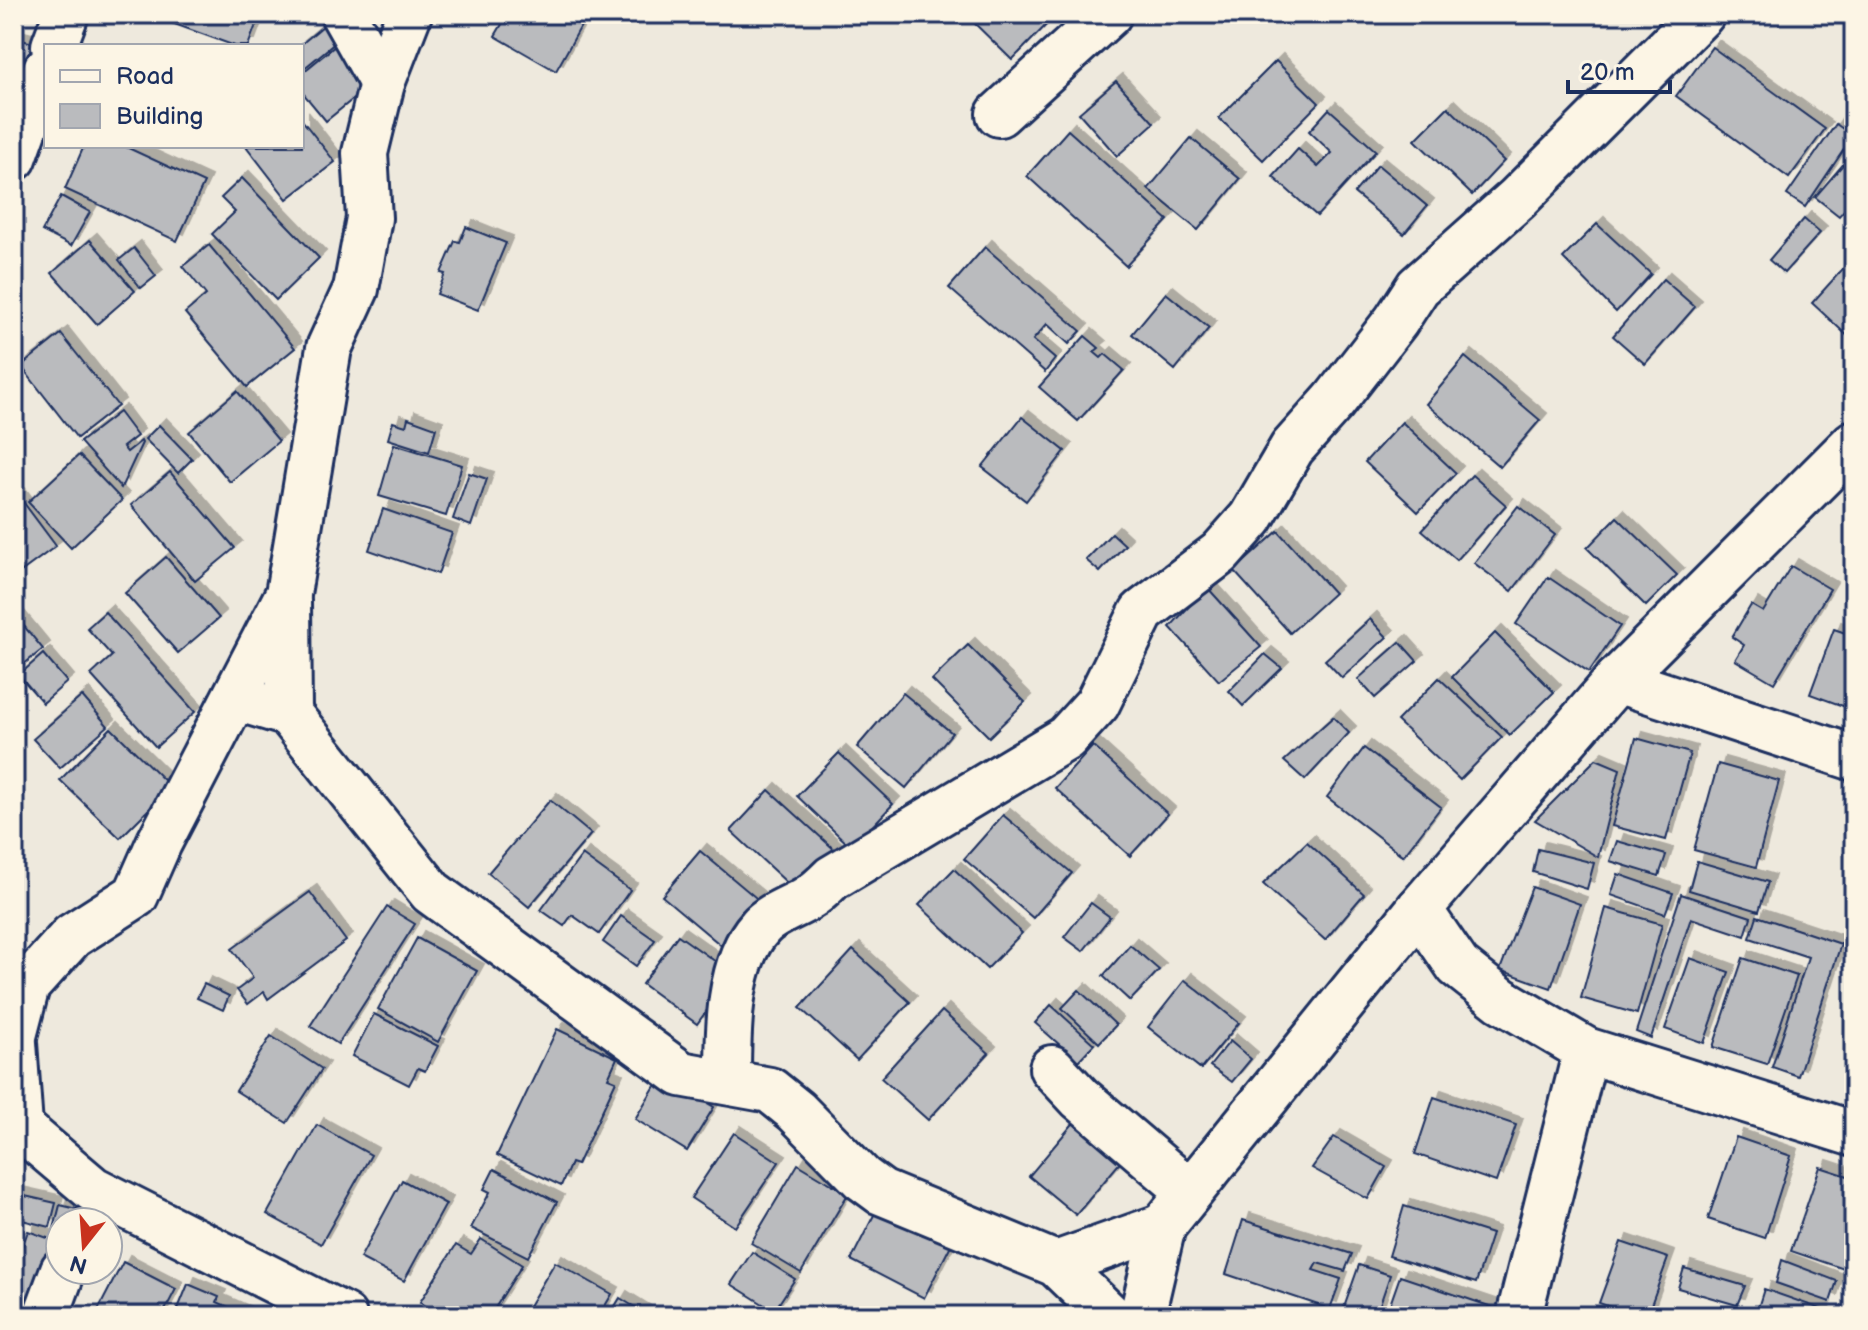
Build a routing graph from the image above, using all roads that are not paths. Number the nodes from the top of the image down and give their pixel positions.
1 (66, 14) edge
2 (343, 14) edge
3 (409, 14) edge
4 (1109, 14) edge
5 (1702, 14) edge
6 (55, 44) edge
7 (44, 75) edge
8 (382, 83) junction
9 (999, 114) dead end
10 (14, 158) edge
11 (1854, 443) edge
12 (288, 594) junction
13 (1617, 680) junction
14 (236, 698) junction
15 (289, 714) junction
16 (1854, 758) edge
17 (1419, 909) junction
18 (14, 1036) edge
19 (14, 1043) edge
20 (1586, 1050) junction
21 (1052, 1068) dead end
22 (728, 1082) junction
23 (17, 1124) edge
24 (1854, 1134) edge
25 (1190, 1192) junction
26 (87, 1206) edge
27 (124, 1222) edge
28 (1163, 1226) junction
29 (1056, 1264) junction
30 (57, 1286) edge
31 (46, 1316) edge
32 (344, 1316) edge
33 (1110, 1316) edge
34 (1142, 1316) edge
35 (1519, 1316) edge

1 - 6 street
2 - 8 street
3 - 8 street
4 - 9 street
5 - 22 street
7 - 10 street
8 - 12 street
11 - 13 street
12 - 14 street
12 - 15 street
13 - 16 street
13 - 17 street
14 - 15 street
14 - 18 street
15 - 22 street
17 - 20 street
17 - 25 street
19 - 23 street
20 - 24 street
20 - 35 street
21 - 25 street
22 - 29 street
23 - 26 street
25 - 28 street
27 - 32 street
28 - 29 street
28 - 34 street
29 - 33 street
30 - 31 street

